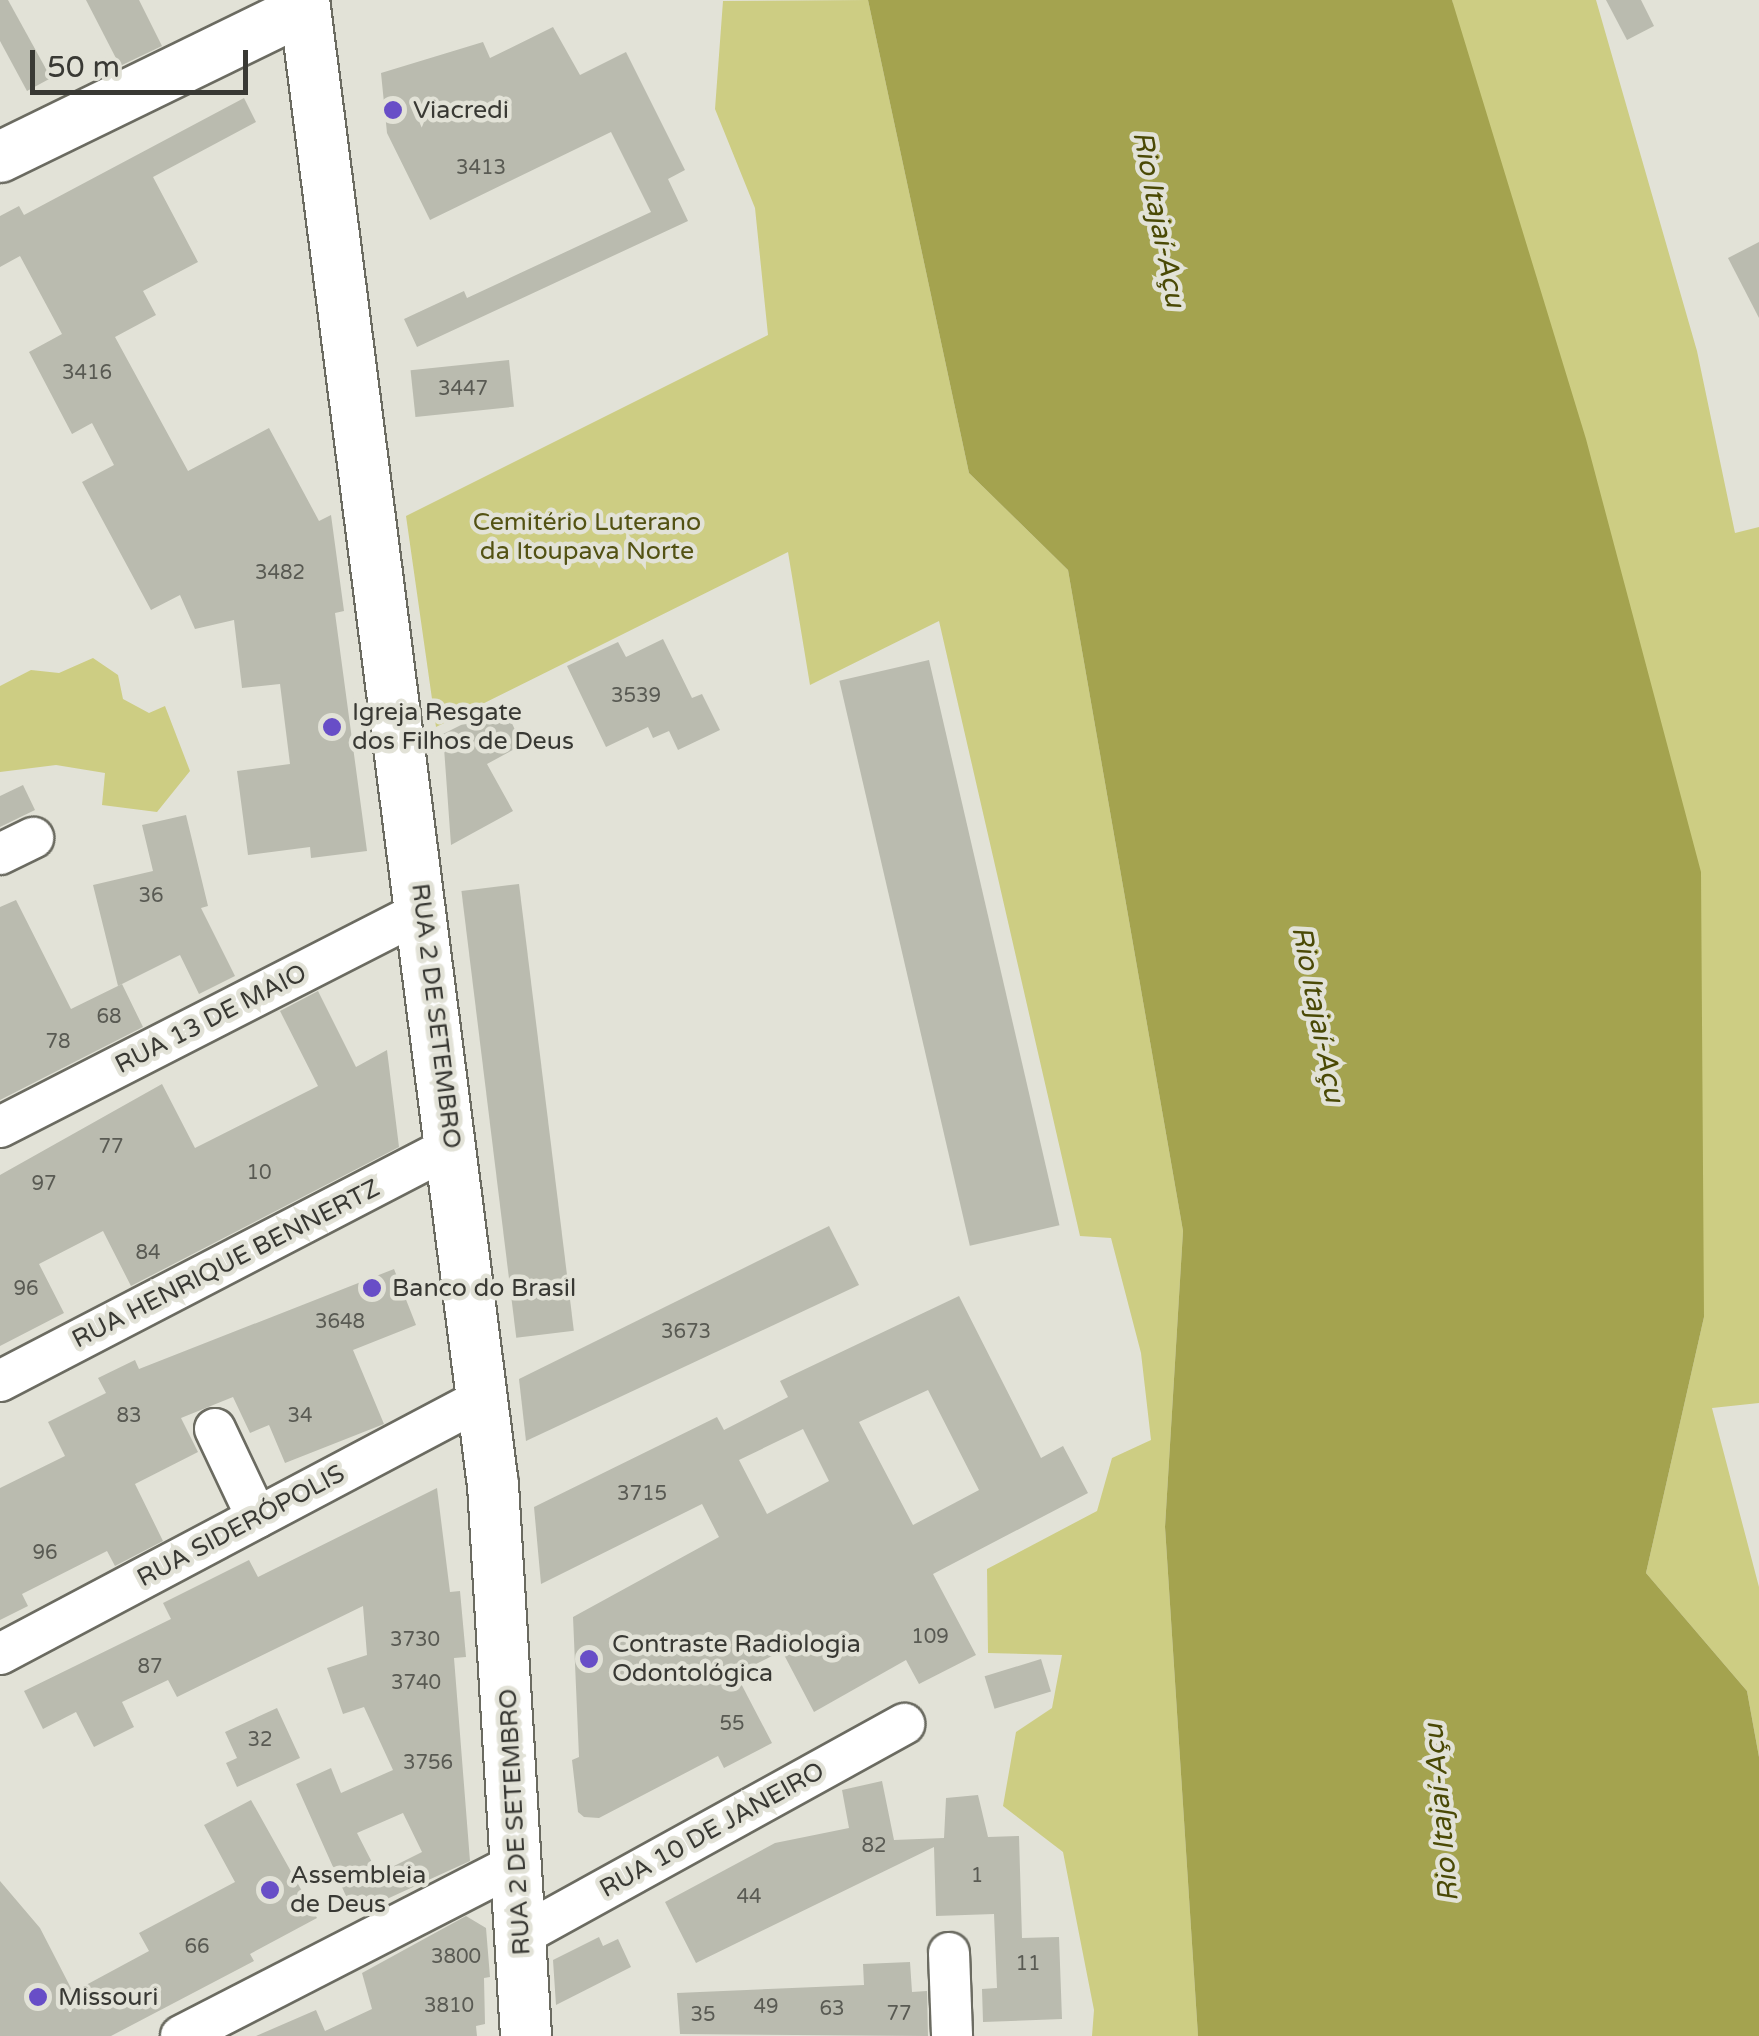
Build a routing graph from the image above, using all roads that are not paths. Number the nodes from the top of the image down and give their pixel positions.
1 (305, 4) edge
2 (0, 157) edge
3 (422, 911) junction
4 (0, 1127) edge
5 (452, 1146) junction
6 (0, 1381) edge
7 (483, 1398) junction
8 (216, 1429) dead end
9 (257, 1518) junction
10 (0, 1654) edge
11 (904, 1724) dead end
12 (518, 1863) junction
13 (520, 1936) junction
14 (949, 1953) dead end
15 (181, 2036) edge
16 (526, 2036) edge
17 (952, 2036) edge

1 - 2 main road
1 - 3 main road, RUA 2 DE SETEMBRO
3 - 4 street, RUA 13 DE MAIO
3 - 5 main road, RUA 2 DE SETEMBRO
5 - 6 street, RUA HENRIQUE BENNERTZ
5 - 7 main road, RUA 2 DE SETEMBRO
7 - 9 street, RUA SIDERÓPOLIS
7 - 12 main road, RUA 2 DE SETEMBRO
8 - 9 street
9 - 10 street, RUA SIDERÓPOLIS
11 - 13 street, RUA 10 DE JANEIRO
12 - 13 main road, RUA 2 DE SETEMBRO
12 - 15 street
13 - 16 main road, RUA 2 DE SETEMBRO
14 - 17 street

